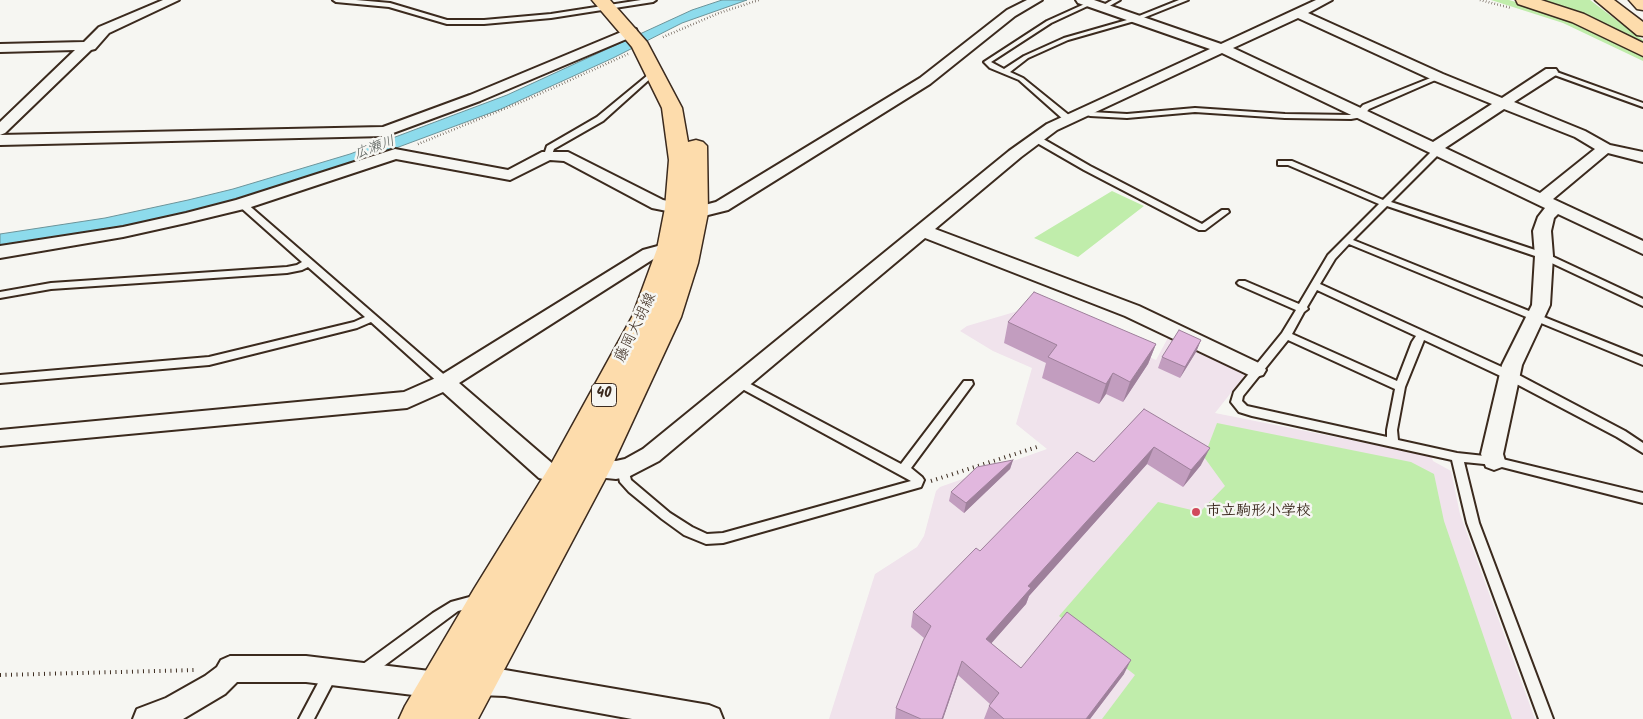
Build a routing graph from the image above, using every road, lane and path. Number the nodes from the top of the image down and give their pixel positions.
1 (173, 0) edge
2 (336, 0) edge
3 (653, 0) edge
4 (759, 0) edge
5 (1036, 0) edge
6 (1117, 0) edge
7 (1185, 0) edge
8 (1326, 0) edge
9 (1524, 0) edge
10 (1603, 0) edge
11 (1622, 0) edge
12 (1637, 0) edge
13 (629, 2) edge
14 (1086, 2) edge
15 (156, 3) edge
16 (603, 4) edge
17 (1643, 5) edge
18 (1104, 8) junction
19 (1298, 13) junction
20 (1643, 17) edge
21 (1136, 19) junction
22 (1643, 31) edge
23 (643, 38) junction
24 (90, 46) junction
25 (0, 48) edge
26 (1221, 48) junction
27 (1643, 50) edge
28 (1005, 72) junction
29 (1551, 72) joint
30 (657, 74) junction
31 (1438, 77) junction
32 (1503, 103) junction
33 (1643, 106) edge
34 (1360, 113) junction
35 (1074, 115) junction
36 (0, 130) edge
37 (1035, 138) junction
38 (0, 140) edge
39 (411, 146) dead end
40 (1434, 148) junction
41 (1605, 148) junction
42 (548, 154) junction
43 (1643, 157) edge
44 (1281, 163) dead end
45 (1386, 202) junction
46 (1549, 202) junction
47 (242, 204) junction
48 (687, 210) junction
49 (1225, 212) dead end
50 (923, 232) junction
51 (1348, 241) junction
52 (1643, 248) edge
53 (669, 249) junction
54 (0, 252) edge
55 (1544, 256) junction
56 (307, 263) junction
57 (1242, 283) dead end
58 (1316, 286) junction
59 (0, 295) edge
60 (1643, 303) edge
61 (1303, 309) junction
62 (1535, 316) junction
63 (372, 318) junction
64 (1286, 335) junction
65 (1422, 335) junction
66 (1643, 361) edge
67 (1256, 370) junction
68 (1511, 376) junction
69 (0, 379) edge
70 (446, 382) junction
71 (739, 382) junction
72 (968, 384) dead end
73 (1400, 387) junction
74 (0, 438) edge
75 (1393, 443) junction
76 (1037, 447) dead end
77 (1643, 450) edge
78 (1457, 457) junction
79 (1494, 461) junction
80 (609, 468) junction
81 (903, 470) junction
82 (561, 475) junction
83 (918, 480) junction
84 (1643, 498) edge
85 (486, 600) junction
86 (230, 669) junction
87 (332, 673) junction
88 (0, 675) edge
89 (360, 676) junction
90 (479, 682) junction
91 (438, 685) junction
92 (147, 719) edge
93 (306, 719) edge
94 (418, 719) edge
95 (458, 719) edge
96 (709, 719) edge
97 (1546, 719) edge

1 - 15 street
2 - 16 lane
3 - 13 lane
4 - 23 path
5 - 48 street
6 - 18 lane
7 - 21 lane
8 - 19 street
9 - 27 main road
10 - 22 main road
11 - 20 main road
12 - 17 main road
13 - 16 lane
13 - 23 main road, 藤岡大胡線 / 40
14 - 18 street
14 - 28 lane
15 - 24 street
16 - 23 main road, 藤岡大胡線 / 40
18 - 21 street
19 - 26 street
19 - 31 street
21 - 26 street
21 - 28 lane
23 - 30 main road, 藤岡大胡線 / 40
23 - 38 street
23 - 39 path
23 - 48 main road, 藤岡大胡線 / 40
24 - 25 street
24 - 36 street
26 - 34 street
26 - 35 street
28 - 35 lane
29 - 32 street
29 - 33 lane
30 - 42 lane
30 - 48 main road, 藤岡大胡線 / 40
31 - 32 street
31 - 34 lane
32 - 40 street
32 - 41 street
34 - 35 lane
34 - 40 street
35 - 37 street
37 - 49 lane
37 - 50 street
40 - 45 lane
40 - 46 street
41 - 43 street
41 - 46 street
42 - 47 street
42 - 48 street
44 - 45 lane
45 - 51 lane
45 - 55 lane
46 - 52 street
46 - 55 street
47 - 54 street
47 - 56 lane
48 - 53 main road, 藤岡大胡線 / 40
48 - 80 main road, 藤岡大胡線 / 40
50 - 67 street
50 - 71 street
51 - 58 lane
51 - 62 lane
53 - 70 street
53 - 82 main road, 藤岡大胡線 / 40
55 - 60 lane
55 - 62 street
56 - 59 lane
56 - 63 lane
57 - 61 lane
58 - 61 lane
58 - 65 lane
61 - 64 lane
62 - 66 lane
62 - 68 street
63 - 69 lane
63 - 70 lane
64 - 67 lane
64 - 73 lane
65 - 68 lane
65 - 73 lane
67 - 75 lane
68 - 77 lane
68 - 79 street
70 - 74 street
70 - 82 street
71 - 80 street
71 - 81 lane
72 - 81 lane
73 - 75 lane
75 - 78 lane
76 - 83 path
78 - 79 lane
78 - 97 lane
79 - 84 lane
80 - 82 street
80 - 83 lane
80 - 90 main road, 藤岡大胡線 / 40
81 - 83 lane
82 - 85 main road, 藤岡大胡線 / 40
85 - 89 lane
85 - 91 main road, 藤岡大胡線 / 40
86 - 87 street
86 - 88 path
86 - 92 street
87 - 89 street
87 - 93 lane
89 - 91 street
90 - 91 street
90 - 95 main road, 藤岡大胡線 / 40
90 - 96 street
91 - 94 main road, 藤岡大胡線 / 40

